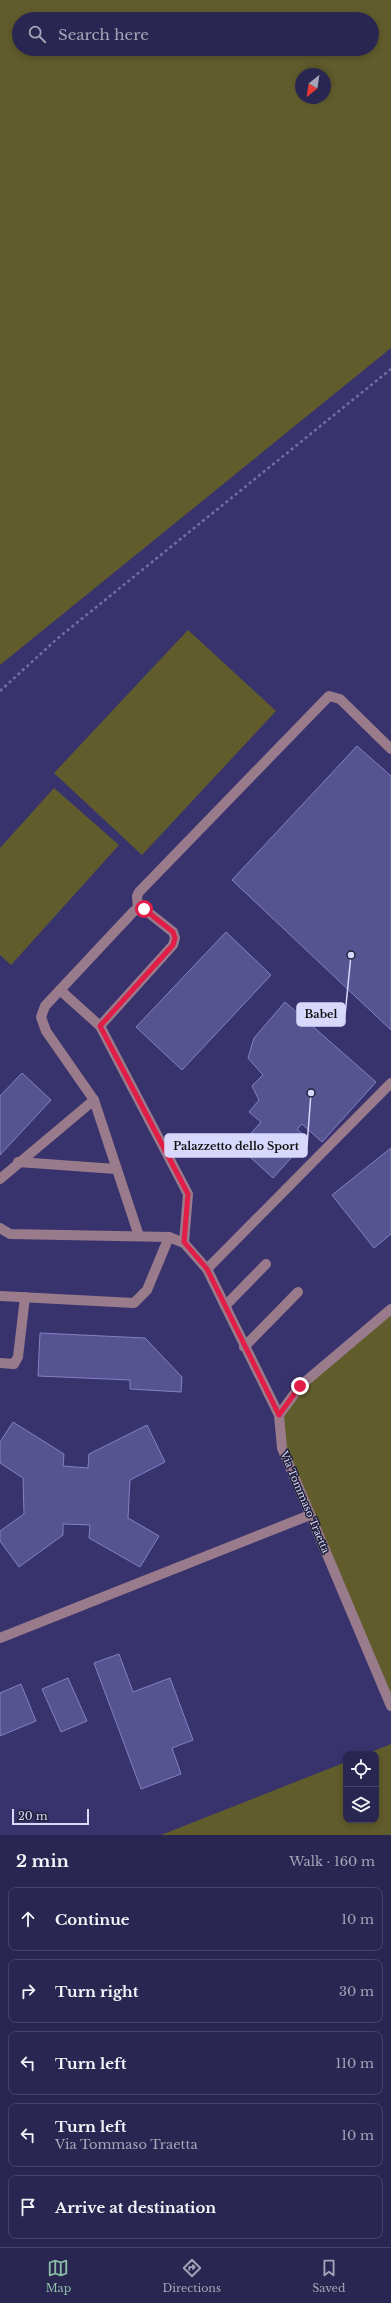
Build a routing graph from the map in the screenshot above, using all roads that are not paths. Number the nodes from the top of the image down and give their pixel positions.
1 (391, 749) edge
2 (138, 908) junction
3 (60, 990) junction
4 (100, 1026) junction
5 (391, 1083) edge
6 (94, 1100) junction
7 (18, 1162) junction
8 (116, 1169) junction
9 (0, 1179) edge
10 (0, 1228) edge
11 (139, 1236) junction
12 (169, 1237) junction
13 (184, 1242) junction
14 (266, 1264) dead end
15 (207, 1269) junction
16 (298, 1292) dead end
17 (0, 1296) edge
18 (25, 1297) junction
19 (225, 1306) junction
20 (391, 1309) edge
21 (244, 1346) junction
22 (0, 1363) edge
23 (279, 1415) junction
24 (310, 1515) junction
25 (0, 1638) edge
26 (391, 1706) edge

1 - 2 street
2 - 3 street
2 - 4 street
3 - 4 street
3 - 6 street
4 - 13 street
5 - 15 street
6 - 7 street
6 - 8 street
7 - 8 street
7 - 9 street
8 - 11 street
10 - 11 street
11 - 12 street
12 - 13 street
12 - 18 street
13 - 15 street
14 - 19 street
15 - 19 street
16 - 21 street
17 - 18 street
18 - 22 street
19 - 21 street
20 - 23 street
21 - 23 street
23 - 24 street, Via Tommaso Traetta
24 - 25 street
24 - 26 street, Via Tommaso Traetta

